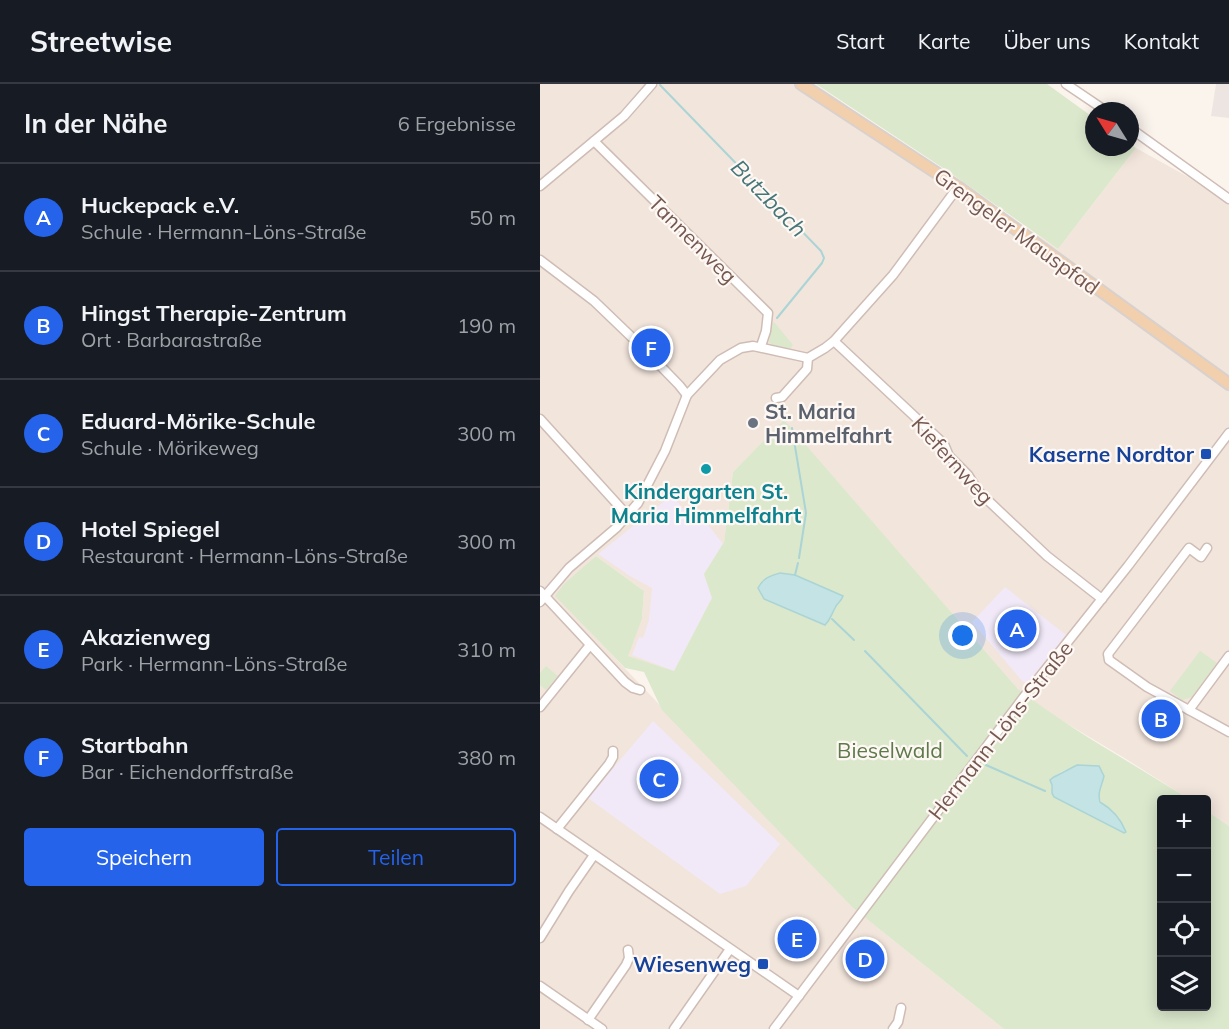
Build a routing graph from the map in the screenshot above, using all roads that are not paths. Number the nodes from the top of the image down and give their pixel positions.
1 (652, 84) edge
2 (801, 84) edge
3 (1066, 84) edge
4 (1093, 102) edge
5 (1139, 134) edge
6 (594, 141) junction
7 (540, 186) edge
8 (958, 187) junction
9 (1229, 199) edge
10 (540, 260) edge
11 (834, 341) junction
12 (761, 346) junction
13 (808, 358) junction
14 (1229, 384) edge
15 (687, 395) junction
16 (779, 397) dead end
17 (540, 419) edge
18 (1229, 433) edge
19 (628, 516) junction
20 (1207, 548) dead end
21 (541, 596) edge
22 (1102, 599) junction
23 (590, 645) junction
24 (1229, 656) edge
25 (640, 690) dead end
26 (541, 703) edge
27 (1189, 710) junction
28 (1229, 732) edge
29 (613, 751) dead end
30 (540, 817) edge
31 (557, 828) junction
32 (594, 855) junction
33 (540, 938) edge
34 (729, 949) junction
35 (628, 950) dead end
36 (540, 986) edge
37 (798, 996) junction
38 (901, 1008) dead end
39 (588, 1020) junction
40 (602, 1029) edge
41 (674, 1029) edge
42 (774, 1029) edge
43 (893, 1029) edge

1 - 6 street
2 - 8 main road, Grengeler Mauspfad
3 - 4 street
5 - 9 street
6 - 7 street
6 - 12 street, Tannenweg
8 - 11 street
8 - 14 main road, Grengeler Mauspfad
10 - 15 street
11 - 13 street
11 - 22 street, Kiefernweg
12 - 13 street
12 - 15 street
13 - 16 street
15 - 19 street
17 - 19 street
18 - 22 street, Hermann-Löns-Straße
19 - 21 street
20 - 27 street
21 - 23 street
22 - 37 street, Hermann-Löns-Straße
23 - 25 street
23 - 26 street
24 - 27 street
27 - 28 street
29 - 31 street
30 - 31 street
31 - 32 street
32 - 33 street
32 - 34 street
34 - 37 street
34 - 41 street
35 - 39 street
36 - 39 street
37 - 42 street, Hermann-Löns-Straße
38 - 43 street
39 - 40 street

